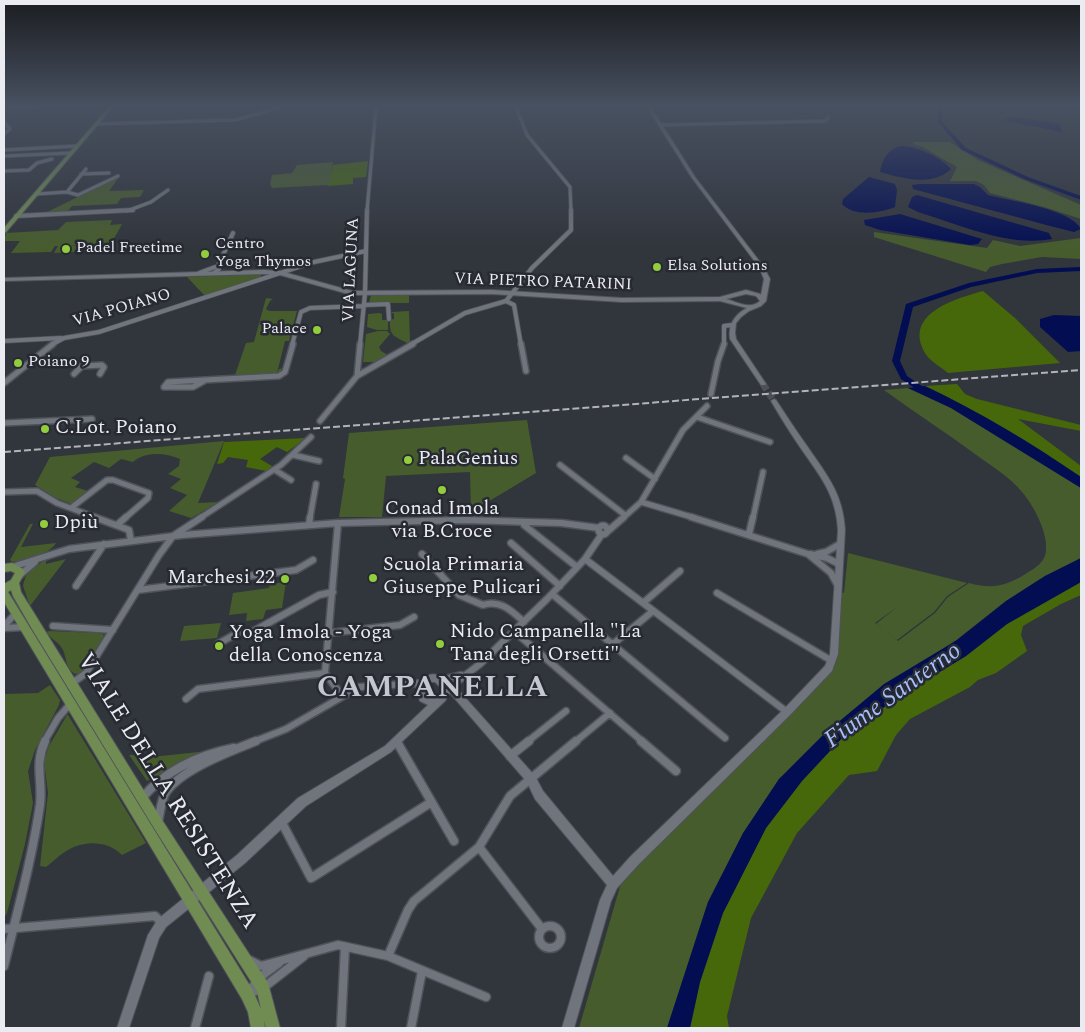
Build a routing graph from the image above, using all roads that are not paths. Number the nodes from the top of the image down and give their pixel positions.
1 (23, 155) edge
2 (69, 155) edge
3 (372, 155) edge
4 (543, 155) edge
5 (679, 155) edge
6 (4, 156) edge
7 (52, 159) dead end
8 (86, 169) dead end
9 (4, 171) edge
10 (109, 173) dead end
11 (81, 174) junction
12 (118, 176) dead end
13 (168, 190) dead end
14 (67, 192) junction
15 (36, 194) junction
16 (16, 216) junction
17 (4, 231) edge
18 (233, 233) dead end
19 (366, 251) junction
20 (217, 268) junction
21 (264, 272) junction
22 (280, 273) junction
23 (4, 280) edge
24 (259, 280) junction
25 (765, 288) junction
26 (746, 292) junction
27 (511, 293) junction
28 (365, 294) junction
29 (737, 294) junction
30 (720, 299) junction
31 (763, 300) junction
32 (506, 301) junction
33 (737, 303) junction
34 (364, 306) junction
35 (754, 307) junction
36 (742, 312) junction
37 (389, 319) dead end
38 (732, 324) junction
39 (63, 338) junction
40 (4, 341) edge
41 (526, 372) dead end
42 (74, 374) dead end
43 (100, 374) dead end
44 (357, 376) junction
45 (197, 382) junction
46 (4, 383) edge
47 (762, 384) tunnel mouth
48 (711, 394) dead end
49 (774, 402) tunnel mouth
50 (707, 406) dead end
51 (697, 417) junction
52 (92, 419) dead end
53 (320, 421) dead end
54 (4, 423) edge
55 (311, 437) dead end
56 (770, 442) dead end
57 (293, 455) junction
58 (626, 458) dead end
59 (319, 461) dead end
60 (560, 465) dead end
61 (275, 470) junction
62 (763, 472) dead end
63 (656, 478) junction
64 (291, 480) dead end
65 (316, 484) dead end
66 (4, 492) edge
67 (641, 502) junction
68 (71, 508) junction
69 (625, 515) junction
70 (338, 523) junction
71 (117, 525) junction
72 (309, 525) junction
73 (524, 525) dead end
74 (603, 530) junction
75 (749, 534) junction
76 (173, 536) junction
77 (131, 541) junction
78 (511, 543) dead end
79 (104, 544) junction
80 (840, 544) junction
81 (422, 554) dead end
82 (811, 554) junction
83 (45, 556) junction
84 (585, 559) junction
85 (313, 560) dead end
86 (818, 561) junction
87 (839, 564) junction
88 (577, 567) junction
89 (8, 568) edge
90 (680, 571) dead end
91 (17, 579) junction
92 (76, 586) dead end
93 (560, 586) junction
94 (838, 586) junction
95 (4, 589) edge
96 (138, 590) junction
97 (333, 592) junction
98 (717, 593) dead end
99 (4, 594) edge
100 (552, 594) junction
101 (643, 603) junction
102 (653, 611) junction
103 (16, 613) junction
104 (414, 616) dead end
105 (524, 622) junction
106 (53, 626) dead end
107 (4, 627) edge
108 (25, 628) junction
109 (114, 630) junction
110 (515, 632) junction
111 (329, 633) junction
112 (218, 644) dead end
113 (613, 644) junction
114 (832, 661) junction
115 (325, 673) junction
116 (468, 673) junction
117 (441, 680) junction
118 (424, 683) junction
119 (71, 684) junction
120 (404, 685) junction
121 (446, 692) junction
122 (342, 696) junction
123 (422, 696) junction
124 (186, 699) dead end
125 (71, 702) junction
126 (566, 712) dead end
127 (787, 712) junction
128 (610, 713) junction
129 (419, 720) junction
130 (725, 738) dead end
131 (397, 742) junction
132 (244, 746) junction
133 (510, 756) junction
134 (676, 771) dead end
135 (531, 779) junction
136 (141, 799) junction
137 (430, 803) junction
138 (281, 821) junction
139 (158, 824) junction
140 (454, 841) dead end
141 (479, 847) junction
142 (614, 884) junction
143 (195, 895) junction
144 (162, 923) junction
145 (14, 928) junction
146 (4, 929) edge
147 (542, 930) dead end
148 (345, 947) junction
149 (241, 954) junction
150 (306, 955) junction
151 (388, 956) junction
152 (283, 960) junction
153 (4, 966) edge
154 (422, 971) junction
155 (209, 976) dead end
156 (260, 984) junction
157 (247, 994) junction
158 (486, 996) dead end
159 (123, 1028) edge
160 (195, 1028) edge
161 (258, 1028) edge
162 (272, 1028) edge
163 (341, 1028) edge
164 (411, 1028) edge
165 (568, 1028) edge

1 - 6 street
2 - 15 main road
3 - 19 street, VIA LAGUNA
4 - 27 street
5 - 25 main road
7 - 9 street
8 - 11 street
10 - 11 street
11 - 14 street
12 - 14 street
13 - 16 street
14 - 15 street
15 - 16 main road
16 - 17 main road
18 - 20 street
19 - 22 street, VIA POIANO
19 - 28 street, VIA LAGUNA
20 - 21 main road, VIA PIETRO PATARINI
20 - 23 main road, VIA PIETRO PATARINI
21 - 22 main road, VIA PIETRO PATARINI
21 - 24 street
22 - 24 street, VIA POIANO
22 - 28 main road, VIA PIETRO PATARINI
24 - 39 street, VIA POIANO
25 - 26 main road, VIA PIETRO PATARINI
25 - 31 main road
26 - 29 main road, VIA PIETRO PATARINI
26 - 31 main road
27 - 28 main road, VIA PIETRO PATARINI
27 - 30 main road, VIA PIETRO PATARINI
27 - 32 street
28 - 34 street, VIA LAGUNA
29 - 30 main road, VIA PIETRO PATARINI
29 - 33 main road
30 - 33 main road, VIA PIETRO PATARINI
31 - 35 main road
32 - 41 street
32 - 44 street
33 - 35 main road, VIA PIETRO PATARINI
33 - 36 main road
34 - 37 street
34 - 44 street, VIA LAGUNA
34 - 45 street
35 - 36 main road
36 - 38 main road
38 - 47 main road
38 - 48 street
39 - 40 street
39 - 46 street, VIA POIANO
42 - 43 street
44 - 53 street
45 - 45 street
49 - 80 main road
50 - 51 street
51 - 56 street
51 - 63 street
52 - 54 street
55 - 57 street
57 - 59 street
57 - 61 street
58 - 63 street
60 - 69 street
61 - 64 street
61 - 76 street
62 - 75 street
63 - 67 street
65 - 72 street
66 - 68 street
67 - 69 street
67 - 75 street
68 - 71 street
68 - 71 street
69 - 74 street
70 - 72 street
70 - 74 street
70 - 97 street
71 - 77 street
72 - 76 street
73 - 88 street
74 - 84 street
75 - 82 street
76 - 77 street
76 - 96 street
77 - 79 street
78 - 93 street
79 - 83 street
79 - 92 street
80 - 82 street
80 - 87 main road
81 - 105 street
82 - 86 street
82 - 87 street
83 - 89 street
83 - 91 street
84 - 88 street
84 - 101 street
85 - 96 street
86 - 87 street
86 - 94 street
87 - 94 main road
88 - 93 street
89 - 91 main road, VIALE DELLA RESISTENZA
90 - 101 street
91 - 95 main road
91 - 119 main road, VIALE DELLA RESISTENZA
93 - 100 street
94 - 114 main road
96 - 109 street
97 - 111 street
97 - 112 street
98 - 114 street
99 - 103 main road, VIALE DELLA RESISTENZA
100 - 105 street
100 - 113 street
101 - 102 street
102 - 113 street
102 - 127 street
103 - 107 street
103 - 108 main road, VIALE DELLA RESISTENZA
104 - 111 street
105 - 110 street
106 - 109 street
107 - 108 street
108 - 125 main road, VIALE DELLA RESISTENZA
109 - 119 street
110 - 116 street
110 - 128 street
111 - 115 street
113 - 130 street
114 - 127 main road
115 - 122 street
115 - 124 street
116 - 117 street
116 - 121 street
117 - 118 main road
117 - 121 main road
118 - 120 street
118 - 123 main road
119 - 136 main road, VIALE DELLA RESISTENZA
120 - 122 street
120 - 123 street
121 - 123 main road
121 - 129 main road
121 - 133 main road
122 - 132 street
123 - 129 main road
125 - 136 main road, VIALE DELLA RESISTENZA
125 - 145 street
126 - 133 street
127 - 142 main road
128 - 134 street
128 - 135 street
129 - 131 main road
131 - 137 street
131 - 138 main road
132 - 136 street
132 - 139 street
133 - 135 main road
135 - 141 street
135 - 142 main road
136 - 139 main road, VIALE DELLA RESISTENZA
136 - 143 main road, VIALE DELLA RESISTENZA
137 - 138 street
137 - 140 street
138 - 143 main road
139 - 143 main road, VIALE DELLA RESISTENZA
141 - 147 street
141 - 151 street
142 - 165 main road
143 - 144 main road
143 - 149 main road, VIALE DELLA RESISTENZA
143 - 157 main road, VIALE DELLA RESISTENZA
144 - 145 street
144 - 159 main road
145 - 146 street
145 - 153 street
148 - 150 street
148 - 151 street
148 - 163 street
149 - 152 street
149 - 156 main road, VIALE DELLA RESISTENZA
150 - 152 street
150 - 156 street
151 - 154 street
152 - 156 street
154 - 158 street
154 - 164 street
155 - 160 street
156 - 157 street
156 - 162 main road, VIALE DELLA RESISTENZA
157 - 161 main road, VIALE DELLA RESISTENZA

